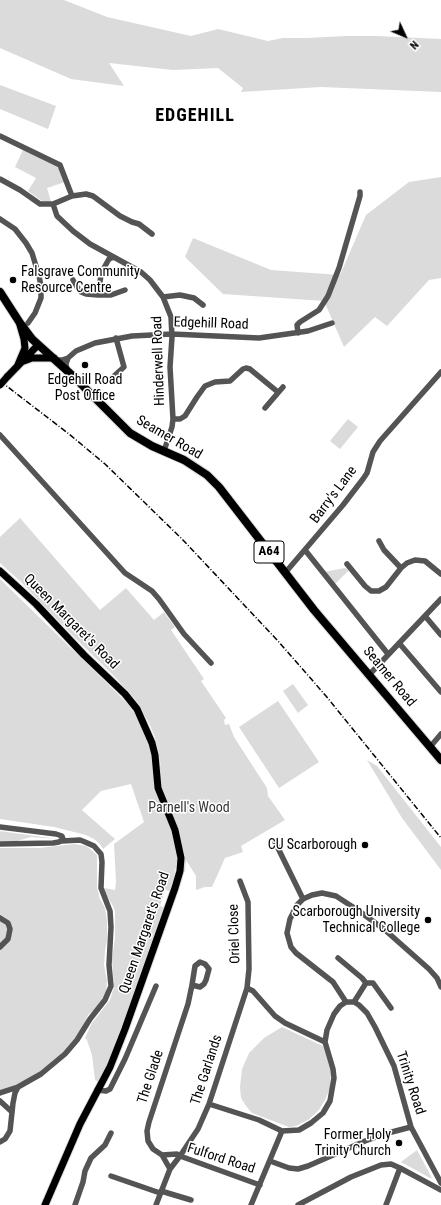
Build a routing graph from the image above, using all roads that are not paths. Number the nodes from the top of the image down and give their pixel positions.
1 (0, 136) edge
2 (0, 179) edge
3 (360, 192) dead end
4 (72, 196) junction
5 (53, 204) junction
6 (0, 220) edge
7 (152, 234) dead end
8 (114, 257) junction
9 (73, 280) dead end
10 (125, 290) dead end
11 (0, 292) edge
12 (98, 295) junction
13 (164, 297) junction
14 (203, 305) dead end
15 (24, 323) junction
16 (332, 323) dead end
17 (298, 333) junction
18 (172, 334) junction
19 (116, 338) junction
20 (38, 345) junction
21 (68, 358) junction
22 (55, 359) junction
23 (20, 364) junction
24 (67, 370) junction
25 (441, 372) edge
26 (114, 376) dead end
27 (0, 385) edge
28 (283, 387) dead end
29 (278, 392) junction
30 (265, 408) dead end
31 (173, 418) junction
32 (0, 435) edge
33 (164, 451) junction
34 (379, 541) dead end
35 (305, 550) junction
36 (347, 564) dead end
37 (401, 568) junction
38 (0, 571) edge
39 (285, 573) junction
40 (441, 574) edge
41 (441, 599) edge
42 (425, 616) junction
43 (441, 635) edge
44 (399, 643) junction
45 (388, 654) junction
46 (211, 663) dead end
47 (369, 675) junction
48 (441, 692) edge
49 (441, 734) edge
50 (430, 747) junction
51 (441, 760) edge
52 (0, 827) edge
53 (62, 841) junction
54 (275, 842) dead end
55 (0, 844) edge
56 (240, 881) dead end
57 (303, 899) junction
58 (0, 918) edge
59 (0, 947) edge
60 (338, 958) dead end
61 (366, 983) junction
62 (192, 985) dead end
63 (156, 986) dead end
64 (441, 987) edge
65 (247, 988) junction
66 (346, 1002) junction
67 (354, 1002) junction
68 (391, 1008) dead end
69 (325, 1042) junction
70 (18, 1088) junction
71 (97, 1090) junction
72 (0, 1093) edge
73 (0, 1101) edge
74 (209, 1104) junction
75 (12, 1112) junction
76 (411, 1127) junction
77 (282, 1131) junction
78 (111, 1132) dead end
79 (0, 1142) edge
80 (162, 1155) junction
81 (180, 1156) junction
82 (270, 1161) junction
83 (400, 1168) junction
84 (170, 1169) junction
85 (111, 1176) dead end
86 (441, 1181) edge
87 (260, 1185) junction
88 (441, 1190) edge
89 (160, 1192) junction
90 (191, 1200) dead end
91 (45, 1205) edge
92 (75, 1205) edge
93 (156, 1205) edge
94 (251, 1205) edge
95 (298, 1205) edge
96 (386, 1205) edge

1 - 4 street
2 - 5 street
3 - 17 street
4 - 5 street
4 - 7 street
5 - 8 street, Hinderwell Road
6 - 15 street
8 - 12 street
8 - 13 street, Hinderwell Road
9 - 12 street
10 - 12 street
11 - 15 highway, Seamer Road / A64
13 - 14 street
13 - 18 street, Hinderwell Road
15 - 20 highway, Seamer Road / A64
15 - 23 main road
16 - 17 street, Edgehill Road
17 - 18 street, Edgehill Road
18 - 19 street, Edgehill Road
18 - 31 street, Hinderwell Road
19 - 21 street, Edgehill Road
19 - 26 street
20 - 22 highway, Seamer Road / A64
20 - 23 main road
21 - 22 street, Edgehill Road
21 - 24 street
22 - 23 main road
22 - 24 highway, Seamer Road / A64
23 - 27 main road, bridge
24 - 33 highway, Seamer Road / A64
25 - 35 street, Barry's Lane
28 - 29 street
29 - 30 street
29 - 31 street
31 - 33 street, Hinderwell Road
32 - 46 street
33 - 39 highway, Seamer Road / A64
34 - 37 street
35 - 39 street, Barry's Lane
35 - 45 street
36 - 37 street
37 - 40 street
38 - 71 main road, Queen Margaret's Road
39 - 47 highway, Seamer Road / A64
41 - 42 street
42 - 43 street
42 - 44 street
44 - 45 street
44 - 48 street
45 - 47 street
47 - 50 highway, Seamer Road / A64
49 - 50 street
50 - 51 highway, Seamer Road / A64
52 - 53 street
53 - 55 street
53 - 70 street
54 - 57 street
56 - 65 street, Oriel Close
57 - 64 street
57 - 66 street
58 - 59 street
60 - 61 street
61 - 67 street
61 - 68 street
62 - 80 street, The Glade
63 - 71 street
65 - 69 street
65 - 74 street, The Garlands
66 - 67 street
66 - 69 street
67 - 76 street, Trinity Road
69 - 77 street
70 - 72 street
70 - 75 street
71 - 91 main road, Queen Margaret's Road
73 - 75 street
74 - 77 street
74 - 81 street, The Garlands
75 - 79 street
76 - 82 street
76 - 86 street, Trinity Road
77 - 82 street
78 - 92 street
80 - 81 street
80 - 84 street, The Glade
81 - 84 street, Fulford Road
81 - 87 street, Fulford Road
82 - 87 street
83 - 88 street
83 - 95 street
83 - 96 street
84 - 89 street, Fulford Road
85 - 89 street
87 - 94 street
89 - 90 street
89 - 93 street, Fulford Road

